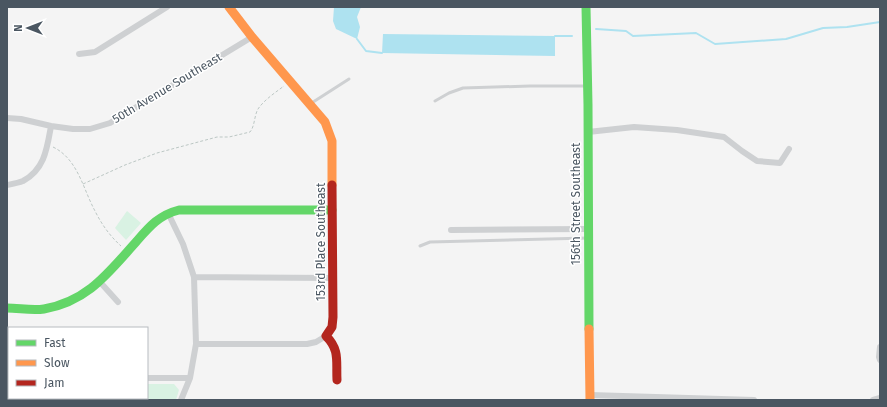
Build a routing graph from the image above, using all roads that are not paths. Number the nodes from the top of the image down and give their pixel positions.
1 (167, 7) edge
2 (229, 7) edge
3 (586, 7) edge
4 (252, 37) junction
5 (79, 54) dead end
6 (349, 79) dead end
7 (588, 86) junction
8 (435, 101) dead end
9 (309, 105) junction
10 (7, 118) edge
11 (51, 126) junction
12 (588, 132) junction
13 (789, 149) dead end
14 (7, 185) edge
15 (332, 210) junction
16 (168, 213) junction
17 (452, 230) dead end
18 (588, 233) junction
19 (420, 246) dead end
20 (194, 277) junction
21 (333, 278) junction
22 (100, 282) junction
23 (118, 302) dead end
24 (7, 308) edge
25 (326, 336) junction
26 (196, 344) junction
27 (880, 347) edge
28 (880, 360) edge
29 (148, 378) edge
30 (190, 378) junction
31 (336, 380) dead end
32 (590, 398) edge
33 (880, 398) edge
34 (181, 400) edge
35 (754, 400) edge
36 (873, 400) edge

1 - 5 street
2 - 4 street, 153rd Place Southeast
3 - 7 street, 156th Street Southeast
4 - 9 street, 153rd Place Southeast
4 - 11 street, 50th Avenue Southeast
6 - 9 lane
7 - 8 lane
7 - 12 street, 156th Street Southeast
9 - 15 street, 153rd Place Southeast
10 - 11 street, 50th Avenue Southeast
11 - 14 street
12 - 13 street
12 - 18 street, 156th Street Southeast
15 - 16 street
15 - 21 street, 153rd Place Southeast
16 - 20 street
16 - 22 street
17 - 18 street
18 - 19 lane
18 - 32 street, 156th Street Southeast
20 - 21 street
20 - 26 street
21 - 25 street, 153rd Place Southeast
22 - 23 street
22 - 24 street
25 - 26 street
25 - 31 street
26 - 30 street
27 - 28 street
29 - 30 street
30 - 34 street
32 - 35 street
33 - 36 street

